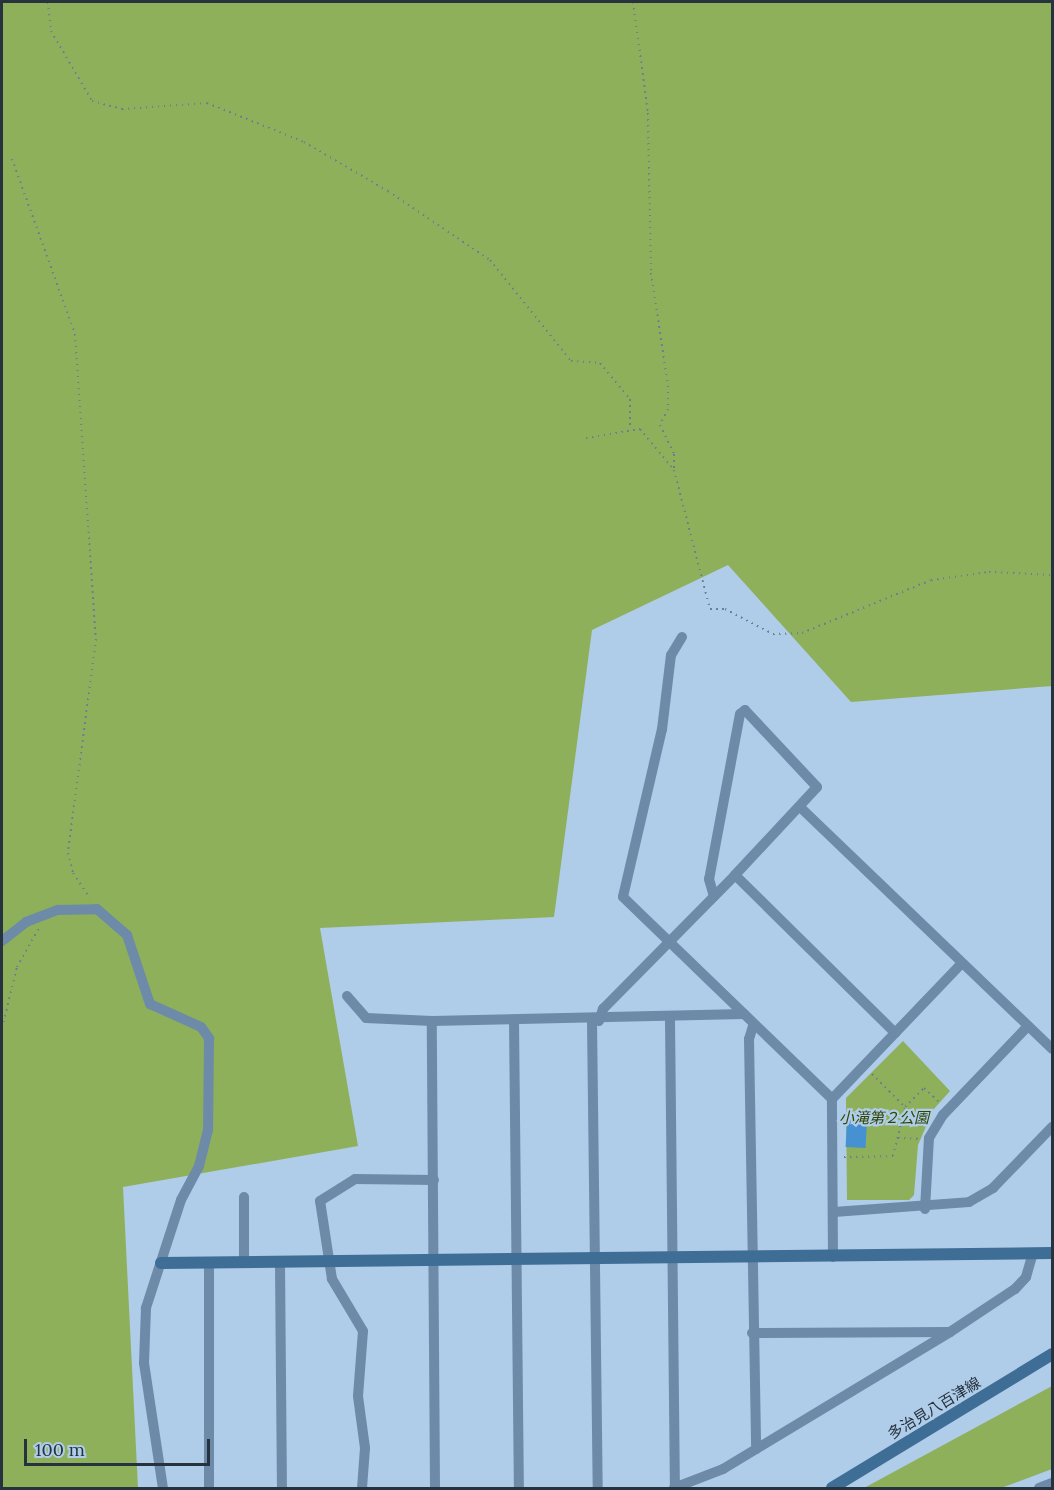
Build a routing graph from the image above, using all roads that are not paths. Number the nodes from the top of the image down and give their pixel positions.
1 (682, 637) dead end
2 (801, 808) junction
3 (735, 875) junction
4 (714, 896) junction
5 (2, 941) edge
6 (670, 941) junction
7 (962, 963) junction
8 (347, 996) dead end
9 (744, 1014) junction
10 (670, 1019) junction
11 (432, 1021) junction
12 (595, 1021) junction
13 (514, 1022) junction
14 (753, 1026) junction
15 (1028, 1026) junction
16 (895, 1033) junction
17 (1053, 1049) edge
18 (832, 1099) junction
19 (1053, 1127) edge
20 (434, 1180) junction
21 (244, 1197) dead end
22 (925, 1209) junction
23 (834, 1212) junction
24 (1053, 1253) edge
25 (1032, 1256) junction
26 (833, 1257) junction
27 (673, 1259) junction
28 (751, 1259) junction
29 (517, 1262) junction
30 (595, 1262) junction
31 (161, 1263) junction
32 (244, 1263) junction
33 (328, 1263) junction
34 (209, 1264) junction
35 (280, 1264) junction
36 (434, 1264) junction
37 (950, 1332) junction
38 (752, 1333) junction
39 (1053, 1354) edge
40 (756, 1449) junction
41 (1053, 1484) edge
42 (163, 1488) edge
43 (209, 1488) edge
44 (282, 1488) edge
45 (362, 1488) edge
46 (435, 1488) edge
47 (519, 1488) edge
48 (598, 1488) edge
49 (674, 1488) edge
50 (832, 1488) edge
51 (1039, 1488) edge

1 - 6 street
2 - 3 street
2 - 4 street
2 - 7 street
3 - 4 street
3 - 16 street
4 - 6 street
5 - 31 street
6 - 9 street
6 - 12 street
7 - 15 street
7 - 16 street
8 - 11 street
9 - 10 street
9 - 14 street
10 - 12 street
10 - 27 street
11 - 13 street
11 - 20 street
12 - 13 street
12 - 30 street
13 - 29 street
14 - 18 street
14 - 28 street
15 - 17 street
15 - 22 street
16 - 18 street
18 - 23 street
19 - 22 street
20 - 33 street
20 - 36 street
21 - 32 street
22 - 23 street
23 - 26 street
24 - 25 street
25 - 26 street
25 - 37 street
26 - 28 street
27 - 28 street
27 - 30 street
27 - 49 street
28 - 38 street
29 - 30 street
29 - 36 street
29 - 47 street
30 - 48 street
31 - 34 street
31 - 42 street
32 - 34 street
32 - 35 street
33 - 35 street
33 - 36 street
33 - 45 street
34 - 43 street
35 - 44 street
36 - 46 street
37 - 38 street
37 - 40 street
38 - 40 street
39 - 50 street, 多治見八百津線
40 - 49 street
41 - 51 street

